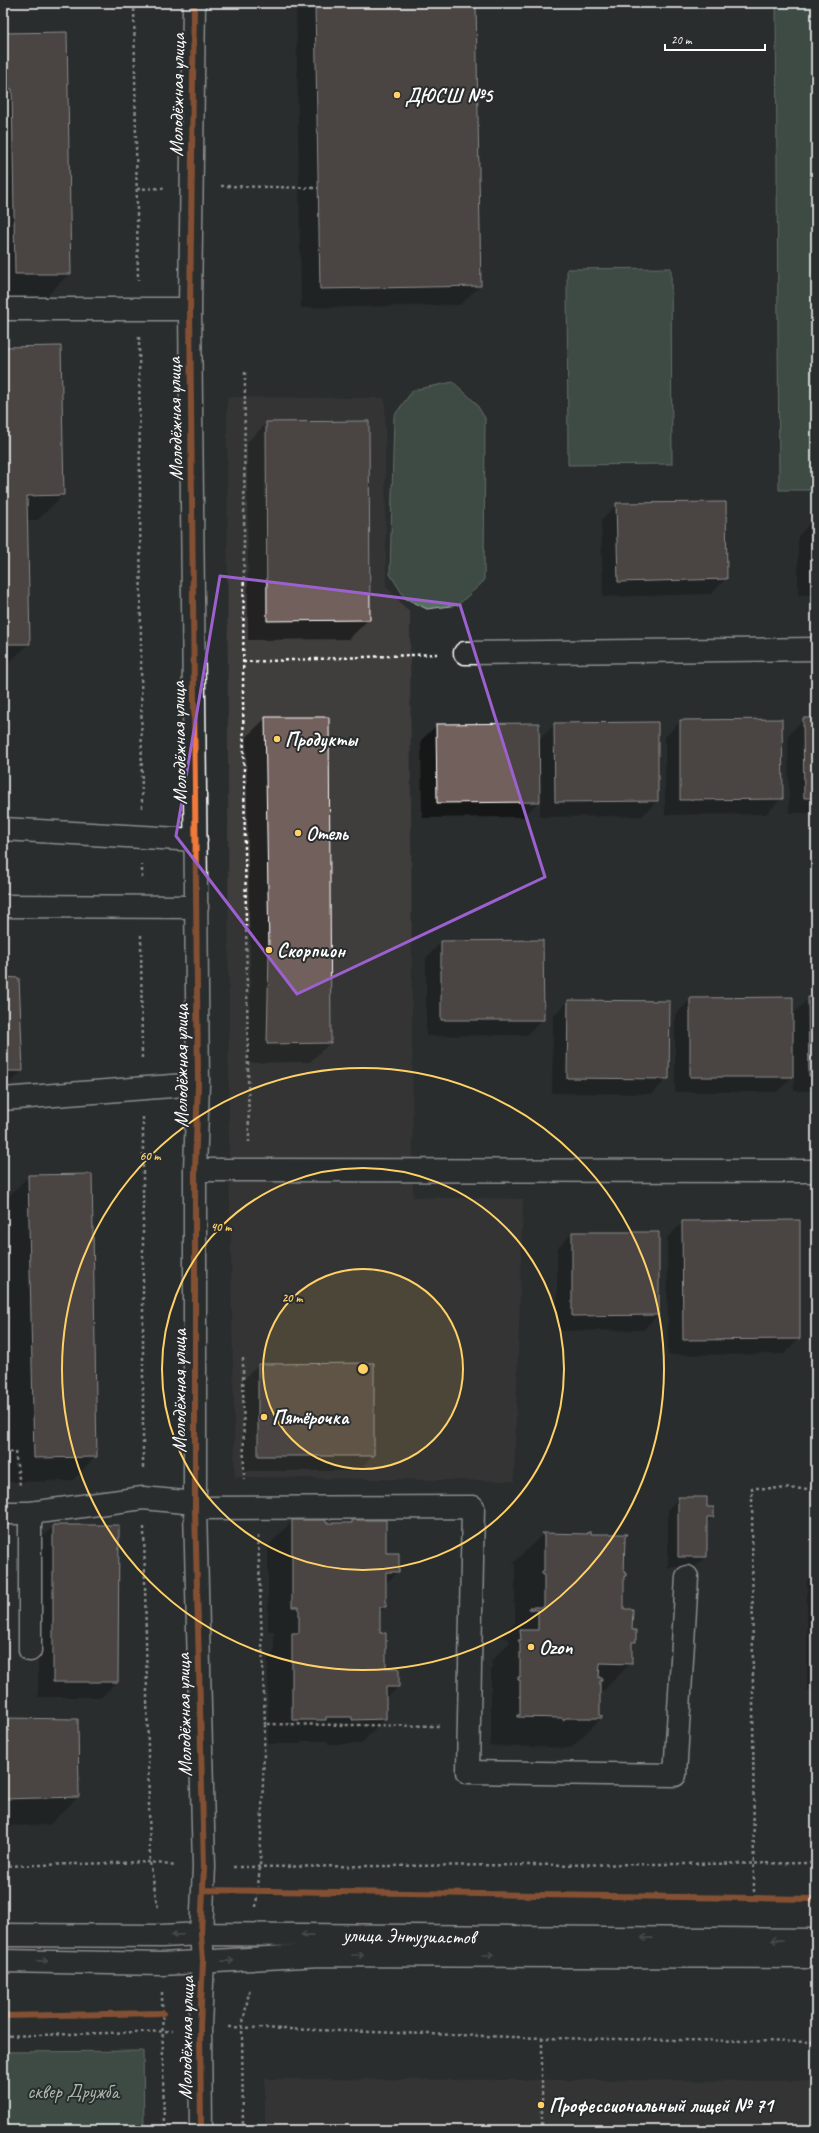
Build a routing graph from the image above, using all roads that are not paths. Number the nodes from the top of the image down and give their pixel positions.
1 (194, 3) edge
2 (3, 309) edge
3 (190, 309) junction
4 (816, 649) edge
5 (465, 653) road end
6 (3, 829) edge
7 (196, 840) junction
8 (3, 906) edge
9 (197, 907) junction
10 (198, 1084) junction
11 (3, 1099) edge
12 (196, 1170) junction
13 (816, 1171) edge
14 (195, 1506) junction
15 (3, 1513) edge
16 (30, 1513) junction
17 (687, 1577) dead end
18 (30, 1650) dead end
19 (201, 1934) junction
20 (3, 1935) edge
21 (816, 1940) edge
22 (816, 1957) edge
23 (3, 1960) edge
24 (203, 1961) junction
25 (201, 2130) edge

1 - 3 street, Молодёжная улица
2 - 3 street
3 - 7 street, Молодёжная улица
4 - 5 street
6 - 7 street
7 - 9 street, Молодёжная улица
8 - 9 street
9 - 10 street, Молодёжная улица
10 - 11 street
10 - 12 street, Молодёжная улица
12 - 13 street
12 - 14 street, Молодёжная улица
14 - 16 street
14 - 17 street
14 - 19 street, Молодёжная улица
15 - 16 street
16 - 18 street
19 -> 20 street, улица Энтузиастов
21 -> 19 street, улица Энтузиастов
19 - 24 street, Молодёжная улица
24 -> 22 street
23 -> 24 street
24 - 25 street, Молодёжная улица

